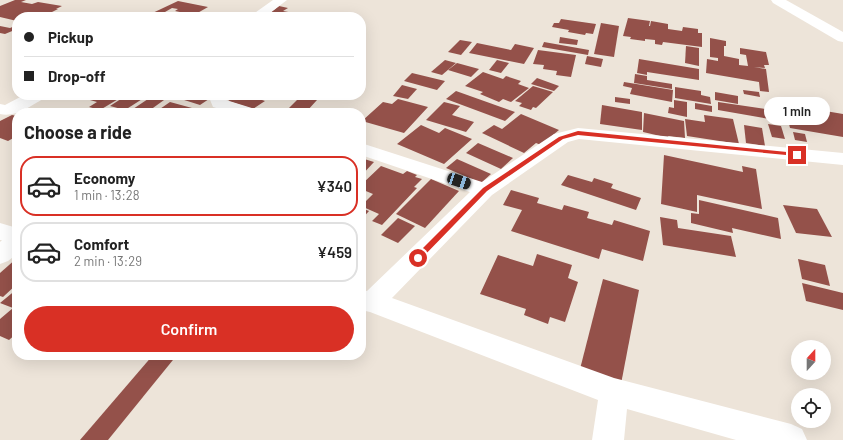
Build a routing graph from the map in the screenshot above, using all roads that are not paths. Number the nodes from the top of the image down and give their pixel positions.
1 (281, 0) edge
2 (777, 0) edge
3 (263, 12) edge
4 (843, 38) edge
5 (28, 100) edge
6 (218, 100) edge
7 (12, 108) edge
8 (13, 108) edge
9 (234, 108) edge
10 (0, 109) edge
11 (366, 151) edge
12 (843, 159) edge
13 (485, 190) junction
14 (0, 232) edge
15 (12, 236) edge
16 (12, 245) edge
17 (0, 255) edge
18 (366, 301) edge
19 (614, 392) junction
20 (608, 440) edge
21 (791, 440) edge

1 - 3 street
2 - 4 street
5 - 8 street
6 - 9 street
7 - 10 street
11 - 13 street
12 - 13 street
13 - 18 street
14 - 15 street
16 - 17 street
18 - 19 street
19 - 20 street
19 - 21 street

